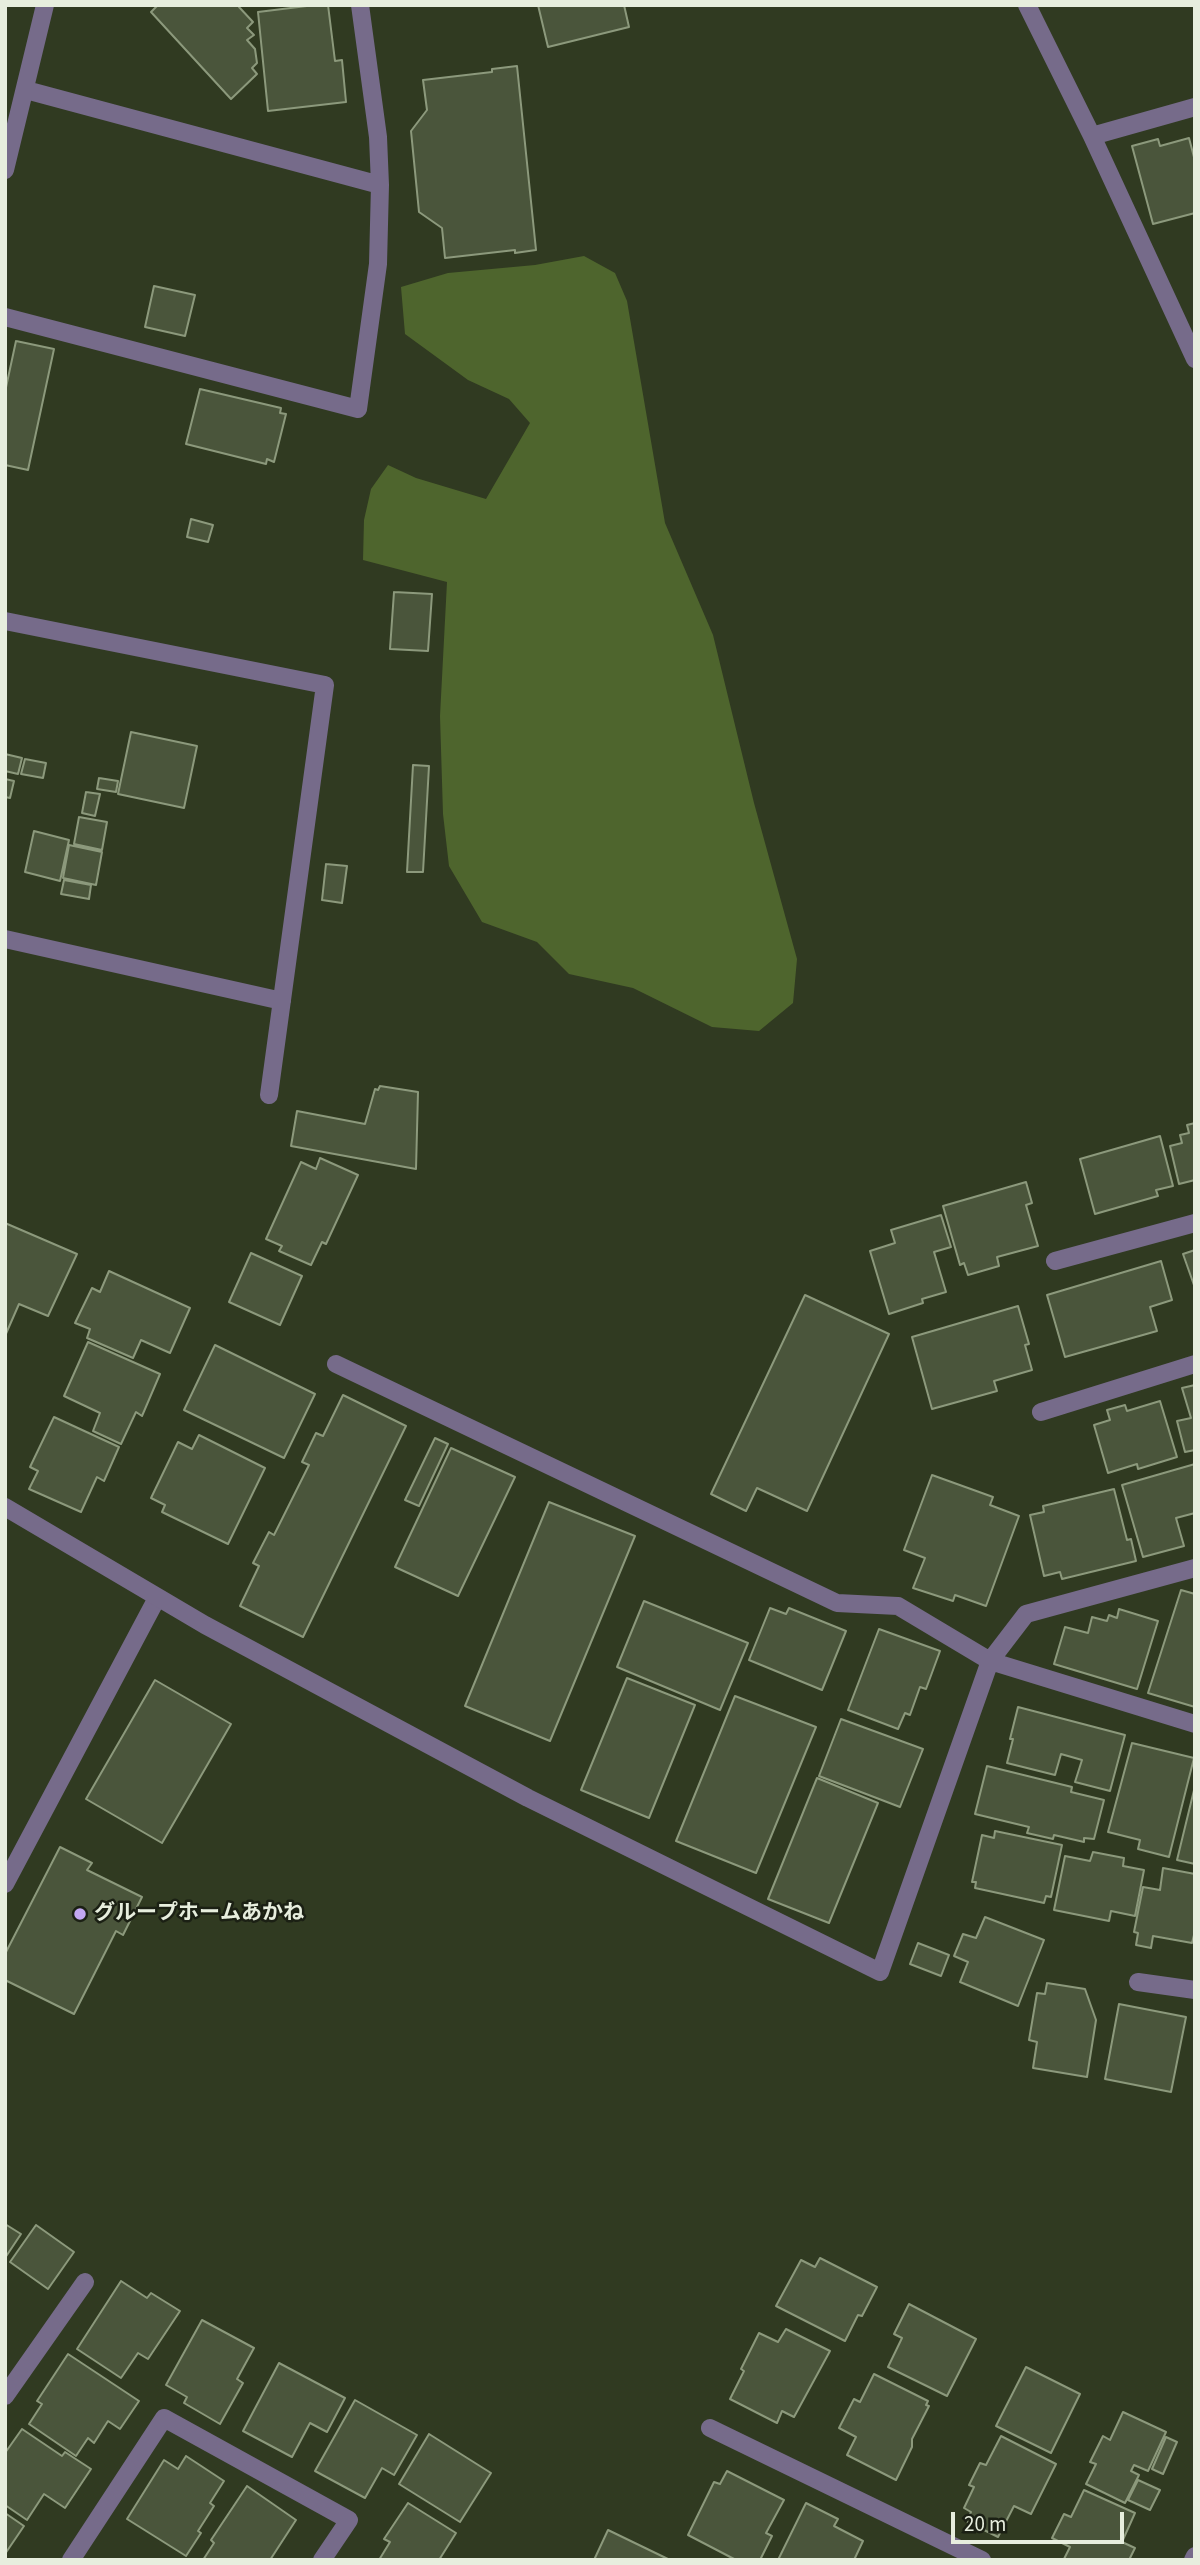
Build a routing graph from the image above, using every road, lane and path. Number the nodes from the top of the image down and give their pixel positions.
1 (45, 5) edge
2 (360, 5) edge
3 (1027, 5) edge
4 (26, 90) junction
5 (1195, 107) edge
6 (1092, 136) junction
7 (5, 170) edge
8 (380, 185) junction
9 (5, 317) edge
10 (1195, 359) edge
11 (5, 621) edge
12 (5, 939) edge
13 (282, 1001) junction
14 (269, 1095) dead end
15 (1195, 1223) edge
16 (1055, 1261) dead end
17 (336, 1364) dead end
18 (1195, 1364) edge
19 (1041, 1412) dead end
20 (5, 1507) edge
21 (1195, 1568) edge
22 (158, 1598) junction
23 (990, 1661) junction
24 (1195, 1724) edge
25 (5, 1884) edge
26 (1138, 1982) dead end
27 (1195, 1990) edge
28 (85, 2282) dead end
29 (5, 2396) edge
30 (710, 2428) dead end
31 (71, 2560) edge
32 (322, 2560) edge
33 (982, 2560) edge

1 - 4 street
2 - 8 street
3 - 6 street
4 - 7 street
4 - 8 street
5 - 6 street
6 - 10 street
8 - 9 street
11 - 13 street
12 - 13 street
13 - 14 street
15 - 16 street
17 - 23 street
18 - 19 street
20 - 22 street
21 - 23 street
22 - 23 street
22 - 25 street
23 - 24 street
26 - 27 street
28 - 29 street
30 - 33 street
31 - 32 street

